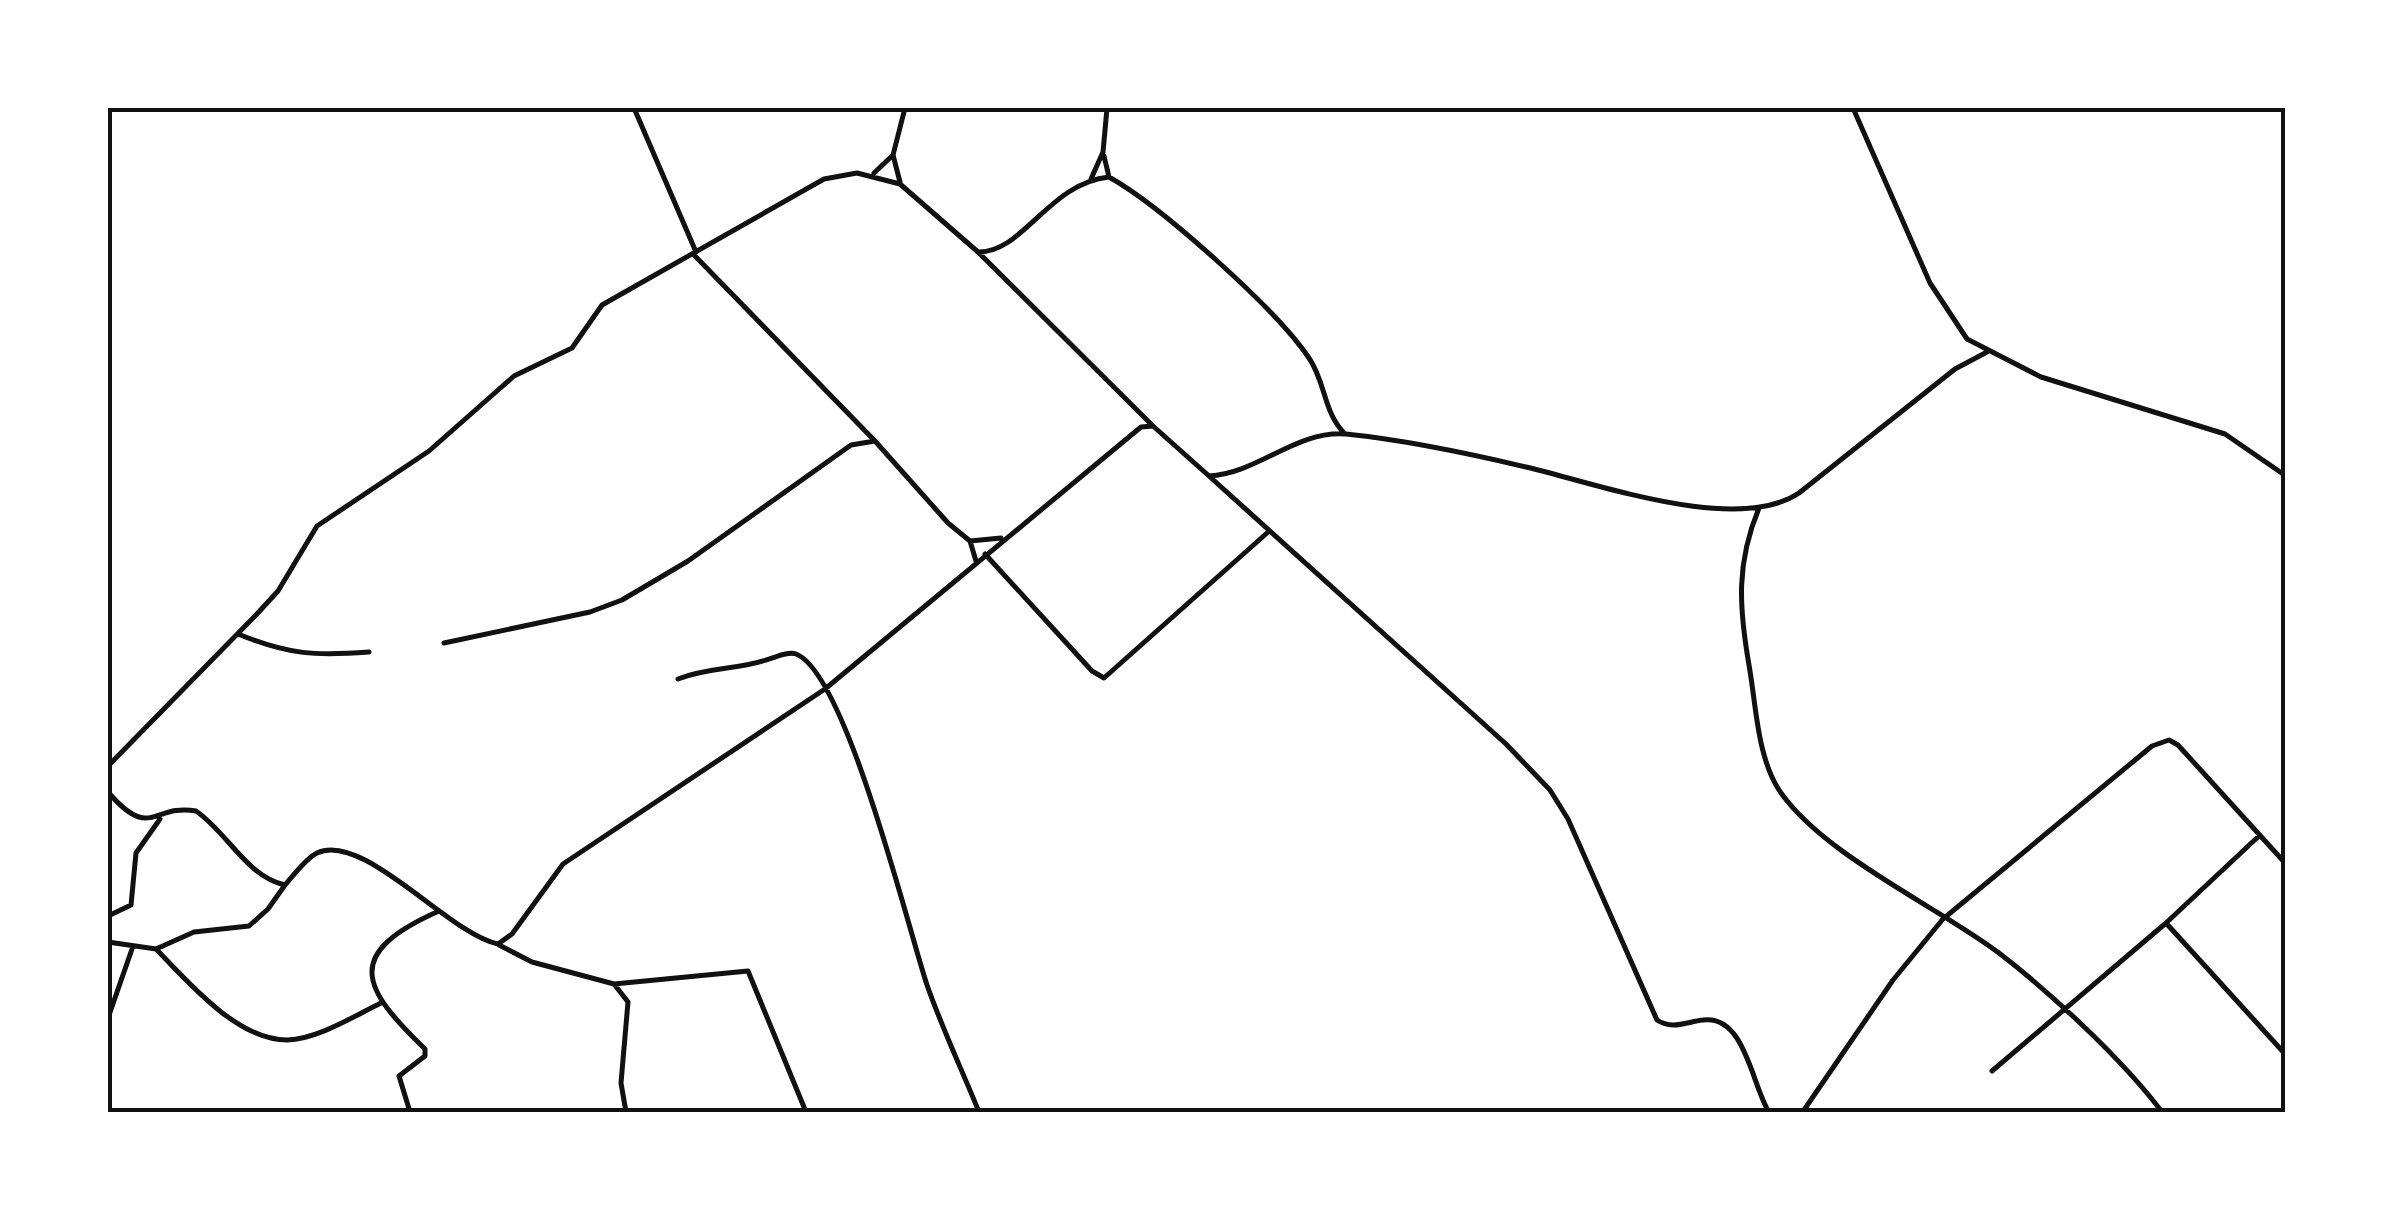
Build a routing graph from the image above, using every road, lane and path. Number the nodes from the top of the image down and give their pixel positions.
1 (634, 108) edge
2 (905, 108) edge
3 (1108, 108) edge
4 (1853, 108) edge
5 (1103, 152) junction
6 (894, 154) junction
7 (871, 174) junction
8 (1109, 177) junction
9 (1091, 179) junction
10 (900, 184) junction
11 (978, 252) junction
12 (695, 254) junction
13 (1987, 352) junction
14 (859, 424) junction
15 (1154, 426) junction
16 (1345, 434) junction
17 (875, 441) junction
18 (858, 443) junction
19 (1208, 476) junction
20 (2286, 476) edge
21 (1758, 508) junction
22 (1267, 533) junction
23 (1004, 537) junction
24 (970, 541) junction
25 (985, 554) junction
26 (976, 562) junction
27 (238, 634) junction
28 (444, 644) dead end
29 (370, 652) dead end
30 (678, 678) dead end
31 (825, 690) junction
32 (108, 766) edge
33 (108, 792) edge
34 (162, 817) junction
35 (2260, 836) junction
36 (2286, 864) edge
37 (285, 886) junction
38 (439, 911) junction
39 (108, 916) edge
40 (1943, 919) junction
41 (2166, 924) junction
42 (108, 942) edge
43 (498, 944) junction
44 (132, 949) junction
45 (156, 949) junction
46 (614, 984) junction
47 (381, 1003) junction
48 (2064, 1012) junction
49 (108, 1018) edge
50 (2286, 1055) edge
51 (1992, 1072) dead end
52 (1800, 1111) edge
53 (410, 1112) edge
54 (626, 1112) edge
55 (806, 1112) edge
56 (979, 1112) edge
57 (1770, 1112) edge
58 (1816, 1112) edge
59 (2162, 1112) edge

1 - 12 street
2 - 6 street
3 - 5 street
4 - 13 street
5 - 8 street
5 - 9 street
6 - 7 street
6 - 10 street
7 - 10 street
7 - 12 street
8 - 9 street
8 - 16 street
9 - 11 street
10 - 11 street
11 - 15 street
12 - 14 street
12 - 27 street
13 - 20 street
13 - 21 street
14 - 17 street
14 - 18 street
15 - 19 street
15 - 23 street
16 - 19 street
16 - 21 street
17 - 18 street
17 - 24 street
18 - 28 street
19 - 22 street
21 - 40 street
22 - 25 street
22 - 57 street
23 - 24 street
23 - 25 street
24 - 26 street
25 - 26 street
26 - 31 street
27 - 29 street
27 - 32 street
30 - 31 street
31 - 43 street
31 - 56 street
33 - 34 street
34 - 37 street
34 - 39 street
35 - 36 street
35 - 40 street
35 - 41 street
37 - 38 street
37 - 45 street
38 - 43 street
38 - 47 street
40 - 48 street
40 - 52 street
41 - 48 street
41 - 50 street
42 - 44 street
43 - 46 street
44 - 45 street
44 - 49 street
45 - 47 street
46 - 54 street
46 - 55 street
47 - 53 street
48 - 51 street
48 - 59 street
52 - 58 street

